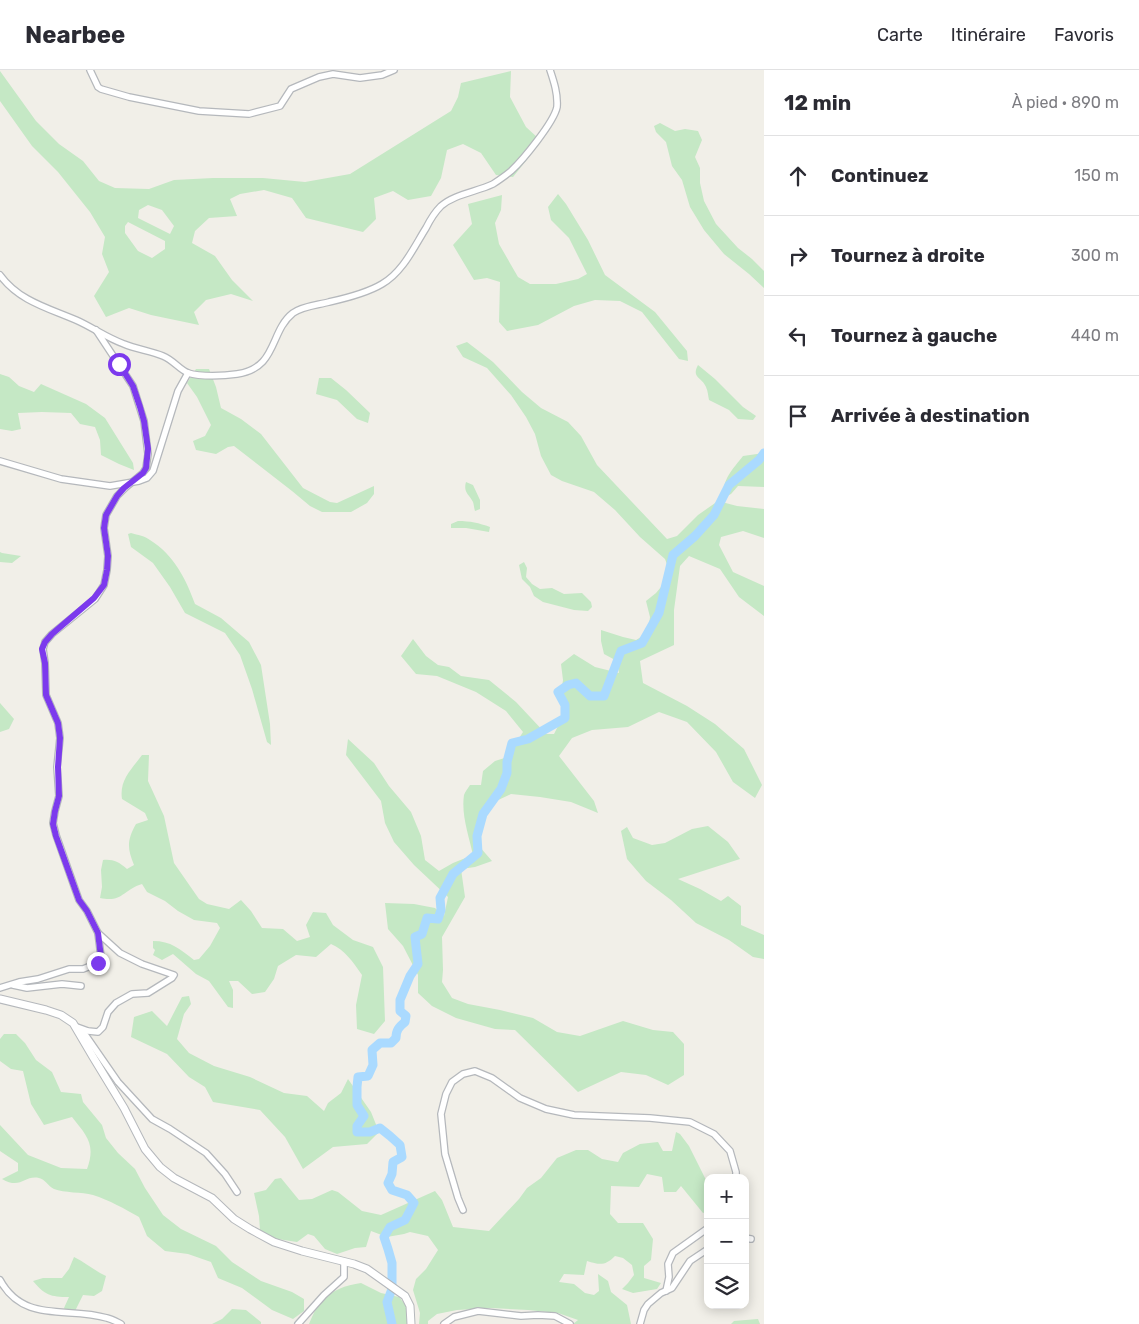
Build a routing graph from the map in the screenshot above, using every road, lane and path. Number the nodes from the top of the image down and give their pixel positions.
1 (90, 70) edge
2 (394, 70) edge
3 (550, 70) edge
4 (0, 275) edge
5 (96, 330) junction
6 (188, 373) junction
7 (0, 461) edge
8 (132, 482) junction
9 (98, 933) junction
10 (11, 985) junction
11 (81, 986) dead end
12 (0, 988) edge
13 (0, 999) edge
14 (79, 1029) junction
15 (736, 1174) edge
16 (237, 1192) dead end
17 (463, 1210) dead end
18 (704, 1231) edge
19 (704, 1252) edge
20 (344, 1262) junction
21 (0, 1280) edge
22 (666, 1291) junction
23 (121, 1324) edge
24 (298, 1324) edge
25 (411, 1324) edge
26 (444, 1324) edge
27 (570, 1324) edge
28 (640, 1324) edge

1 - 2 street
3 - 6 street
4 - 5 street
5 - 6 street
5 - 8 street
6 - 8 street
7 - 8 street
8 - 9 street
9 - 10 street
9 - 14 street
10 - 11 street
10 - 12 street
13 - 14 street
14 - 16 street
14 - 20 street
15 - 17 street
18 - 22 street
19 - 22 street
20 - 24 street
20 - 25 street
21 - 23 street
22 - 28 street
26 - 27 street

